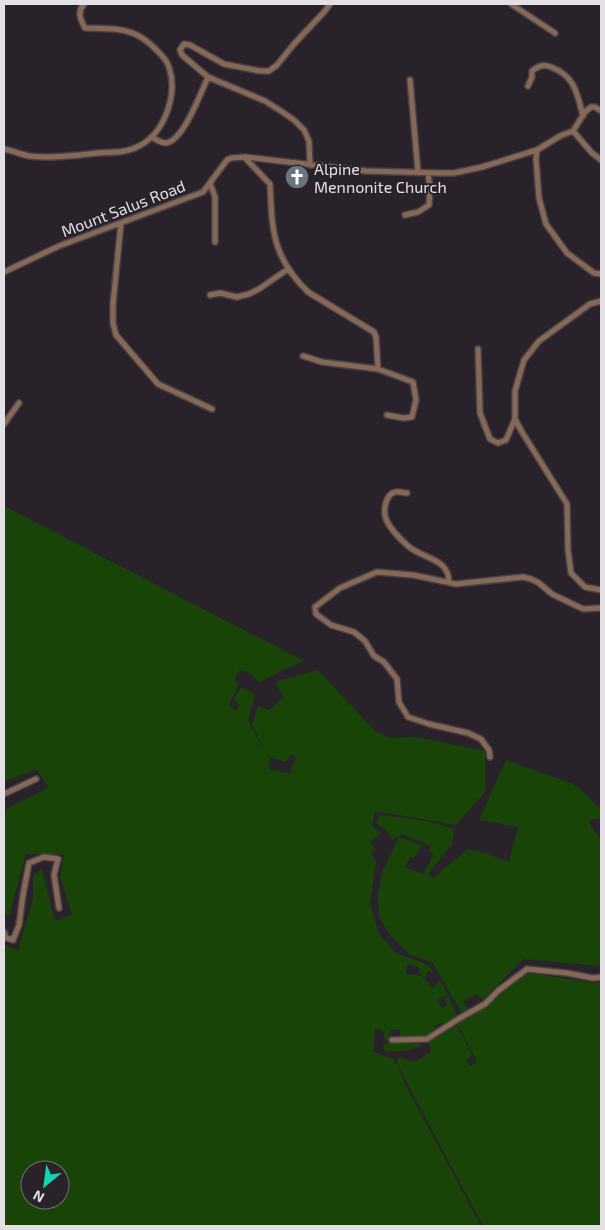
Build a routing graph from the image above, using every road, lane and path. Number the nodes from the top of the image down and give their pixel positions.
1 (84, 4) edge
2 (330, 4) edge
3 (511, 4) edge
4 (555, 33) dead end
5 (208, 77) junction
6 (410, 80) dead end
7 (528, 86) dead end
8 (601, 111) edge
9 (583, 116) junction
10 (573, 131) junction
11 (152, 137) junction
12 (4, 149) edge
13 (537, 150) junction
14 (245, 158) junction
15 (601, 160) edge
16 (310, 165) junction
17 (418, 172) junction
18 (428, 172) junction
19 (210, 183) junction
20 (405, 215) dead end
21 (121, 223) junction
22 (215, 242) dead end
23 (288, 269) junction
24 (4, 272) edge
25 (601, 274) edge
26 (210, 295) dead end
27 (601, 301) edge
28 (478, 349) dead end
29 (303, 356) dead end
30 (378, 369) junction
31 (19, 404) dead end
32 (212, 409) dead end
33 (387, 415) dead end
34 (515, 420) junction
35 (4, 424) edge
36 (407, 493) dead end
37 (450, 582) junction
38 (601, 590) edge
39 (601, 608) edge
40 (490, 757) dead end
41 (36, 779) dead end
42 (4, 794) edge
43 (59, 908) dead end
44 (4, 932) edge
45 (601, 977) edge
46 (392, 1040) dead end

1 - 11 street
2 - 5 street
3 - 4 street
5 - 11 street
5 - 16 street
6 - 17 street
7 - 9 street
8 - 9 street
9 - 10 street
10 - 13 street, Mount Salus Road
10 - 15 street
11 - 12 street
13 - 18 street, Mount Salus Road
13 - 25 street
14 - 16 street, Mount Salus Road
14 - 19 street, Mount Salus Road
14 - 23 street
16 - 17 street, Mount Salus Road
17 - 18 street, Mount Salus Road
18 - 20 street
19 - 21 street, Mount Salus Road
19 - 22 street
21 - 24 street, Mount Salus Road
21 - 32 street
23 - 26 street
23 - 30 street
27 - 34 street
28 - 34 street
29 - 30 street
30 - 33 street
31 - 35 street
34 - 38 street
36 - 37 street
37 - 39 street
37 - 40 street
41 - 42 street
43 - 44 street
45 - 46 street

